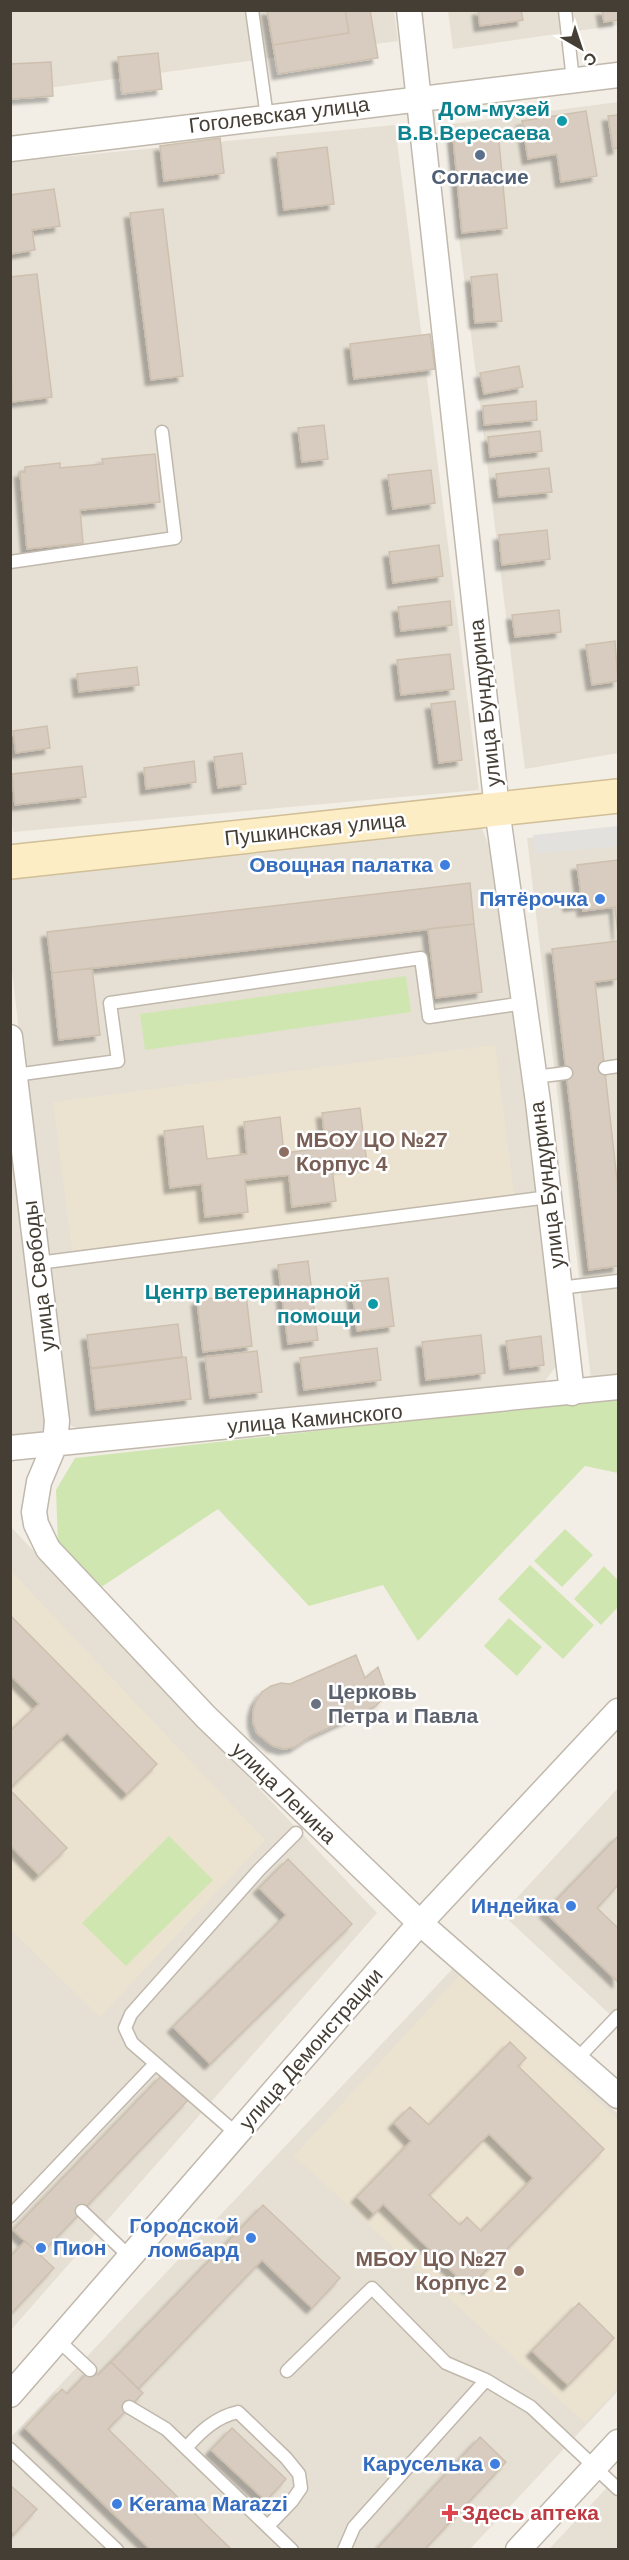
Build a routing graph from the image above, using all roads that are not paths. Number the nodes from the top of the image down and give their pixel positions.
1 (252, 10) edge
2 (409, 10) edge
3 (565, 10) edge
4 (618, 75) edge
5 (573, 80) junction
6 (419, 98) junction
7 (267, 117) junction
8 (10, 149) edge
9 (162, 432) dead end
10 (10, 562) edge
11 (618, 796) edge
12 (497, 809) junction
13 (10, 862) edge
14 (524, 1003) junction
15 (10, 1037) edge
16 (618, 1066) edge
17 (604, 1068) dead end
18 (566, 1073) dead end
19 (15, 1075) junction
20 (535, 1077) junction
21 (549, 1197) junction
22 (38, 1263) junction
23 (618, 1281) edge
24 (559, 1288) junction
25 (618, 1388) edge
26 (572, 1393) junction
27 (55, 1444) junction
28 (10, 1448) edge
29 (618, 1711) edge
30 (296, 1833) dead end
31 (420, 1923) junction
32 (618, 2016) edge
33 (578, 2058) junction
34 (155, 2064) junction
35 (618, 2096) edge
36 (237, 2134) junction
37 (82, 2211) dead end
38 (10, 2216) edge
39 (130, 2258) junction
40 (58, 2340) junction
41 (90, 2370) dead end
42 (287, 2371) dead end
43 (486, 2380) junction
44 (10, 2395) edge
45 (129, 2407) dead end
46 (618, 2442) edge
47 (186, 2448) junction
48 (10, 2449) edge
49 (595, 2467) junction
50 (618, 2489) edge
51 (268, 2526) junction
52 (117, 2550) edge
53 (292, 2550) edge
54 (344, 2550) edge
55 (518, 2550) edge

1 - 7 lane
2 - 6 street, улица Бундурина
3 - 5 lane
4 - 5 street, Гоголевская улица
5 - 6 street, Гоголевская улица
6 - 7 street, Гоголевская улица
6 - 12 street, улица Бундурина
7 - 8 street, Гоголевская улица
9 - 10 lane
11 - 12 street, Пушкинская улица
12 - 13 street, Пушкинская улица
12 - 14 street, улица Бундурина
14 - 19 lane
14 - 20 street, улица Бундурина
15 - 19 street, улица Свободы
16 - 17 lane
18 - 20 lane
19 - 22 street, улица Свободы
20 - 21 street, улица Бундурина
21 - 22 lane
21 - 24 street, улица Бундурина
22 - 27 street, улица Свободы
23 - 24 lane
24 - 26 street, улица Бундурина
25 - 26 street, улица Каминского
26 - 27 street, улица Каминского
27 - 28 street, улица Каминского
27 - 31 street, улица Ленина
29 - 31 street, улица Демонстрации
30 - 34 lane
31 - 33 street, улица Ленина
31 - 36 street, улица Демонстрации
32 - 33 lane
33 - 35 street, улица Ленина
34 - 36 lane
34 - 38 lane
36 - 39 street, улица Демонстрации
37 - 39 lane
39 - 40 street, улица Демонстрации
40 - 41 lane
40 - 44 street, улица Демонстрации
42 - 43 lane
43 - 49 lane
43 - 54 lane
45 - 47 lane
46 - 49 street
47 - 51 lane
47 - 51 lane
48 - 52 lane
49 - 50 lane
49 - 55 street
51 - 53 lane

